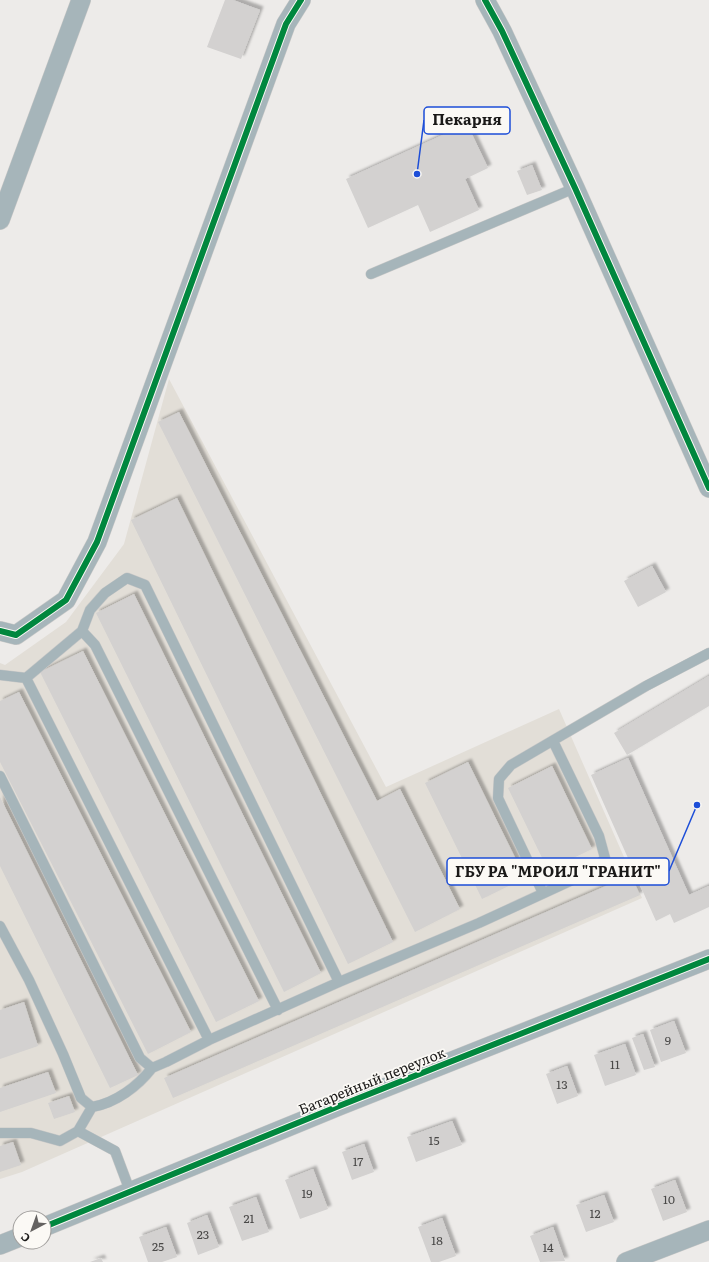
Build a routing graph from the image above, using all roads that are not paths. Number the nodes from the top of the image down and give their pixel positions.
1 (81, 0) edge
2 (301, 0) edge
3 (485, 0) edge
4 (575, 188) junction
5 (0, 220) edge
6 (371, 274) dead end
7 (709, 488) edge
8 (0, 631) edge
9 (82, 631) junction
10 (709, 652) edge
11 (0, 675) edge
12 (26, 678) junction
13 (553, 741) junction
14 (0, 776) edge
15 (542, 893) junction
16 (0, 926) edge
17 (709, 960) edge
18 (339, 982) junction
19 (278, 1010) junction
20 (209, 1040) junction
21 (152, 1068) junction
22 (92, 1108) junction
23 (78, 1131) junction
24 (0, 1133) edge
25 (130, 1192) junction
26 (52, 1224) edge
27 (709, 1230) edge
28 (12, 1240) edge
29 (0, 1245) edge
30 (626, 1262) edge

1 - 5 street
2 - 8 street
3 - 4 street
4 - 6 lane
4 - 7 street
9 - 12 lane
9 - 18 lane
9 - 19 lane
10 - 13 lane
11 - 12 lane
12 - 20 lane
13 - 15 lane
13 - 15 lane
14 - 21 lane
15 - 18 lane
16 - 22 lane
17 - 25 street, Батарейный переулок
18 - 19 lane
19 - 20 lane
20 - 21 lane
21 - 22 lane
22 - 23 lane
23 - 24 lane
23 - 25 lane
25 - 26 street, Батарейный переулок
27 - 30 street
28 - 29 street

